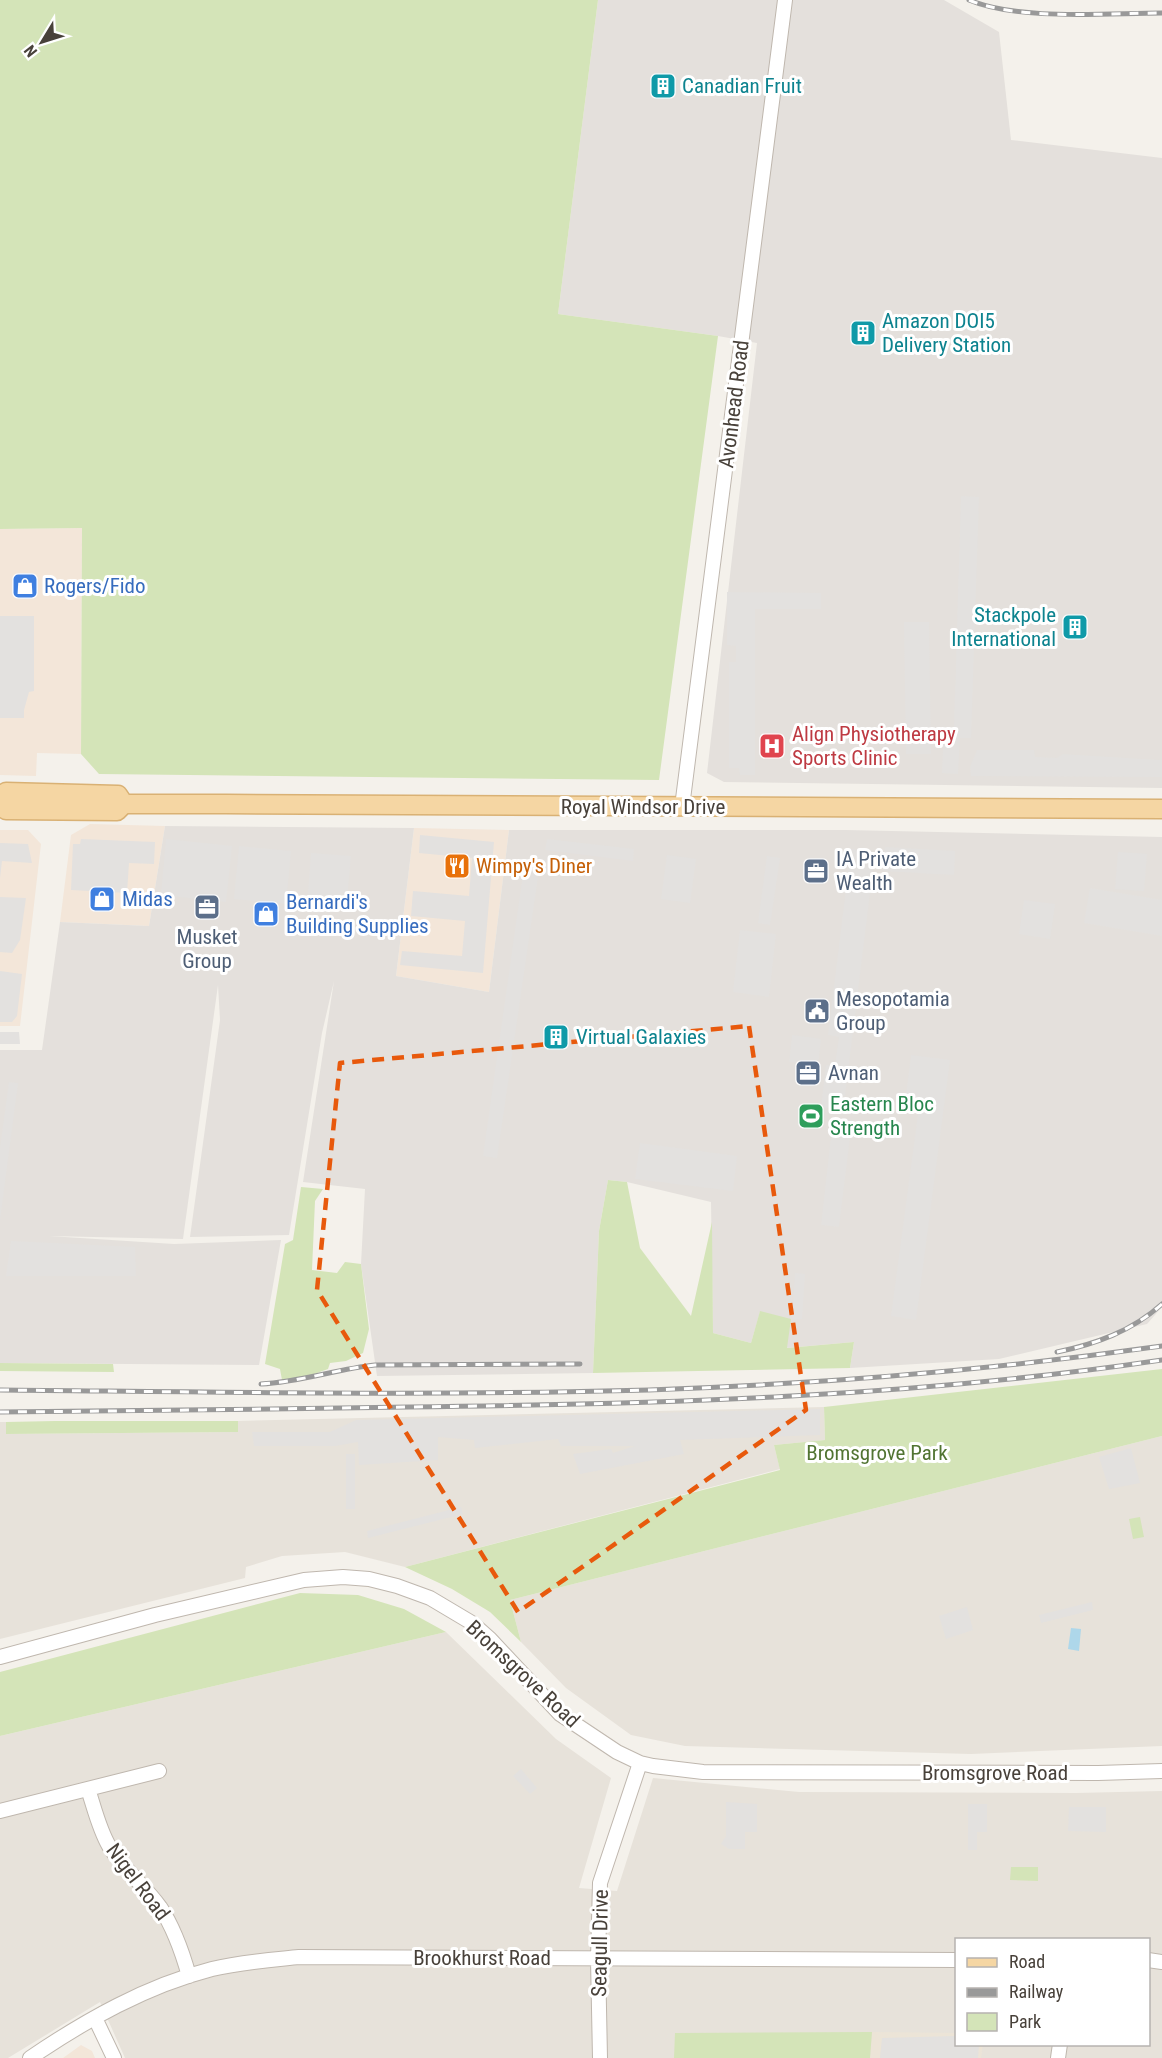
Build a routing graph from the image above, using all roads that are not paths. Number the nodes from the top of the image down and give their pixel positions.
1 (785, 0) edge
2 (0, 797) edge
3 (124, 804) junction
4 (0, 805) edge
5 (682, 807) junction
6 (1162, 809) edge
7 (0, 1657) edge
8 (640, 1762) junction
9 (1162, 1771) edge
10 (159, 1772) dead end
11 (88, 1789) junction
12 (0, 1810) edge
13 (598, 1959) junction
14 (955, 1960) edge
15 (189, 1976) junction
16 (95, 2018) junction
17 (30, 2058) edge
18 (114, 2058) edge
19 (600, 2058) edge

1 - 5 street, Avonhead Road
2 - 3 main road, Royal Windsor Drive
3 - 4 main road, Royal Windsor Drive
3 - 5 main road, Royal Windsor Drive
5 - 6 main road, Royal Windsor Drive
7 - 8 street, Bromsgrove Road
8 - 9 street, Bromsgrove Road
8 - 13 street, Seagull Drive
10 - 11 street
11 - 12 street
11 - 15 street, Nigel Road
13 - 14 street, Brookhurst Road
13 - 15 street, Brookhurst Road
13 - 19 street, Seagull Drive
15 - 16 street, Brookhurst Road
16 - 17 street, Brookhurst Road
16 - 18 street

